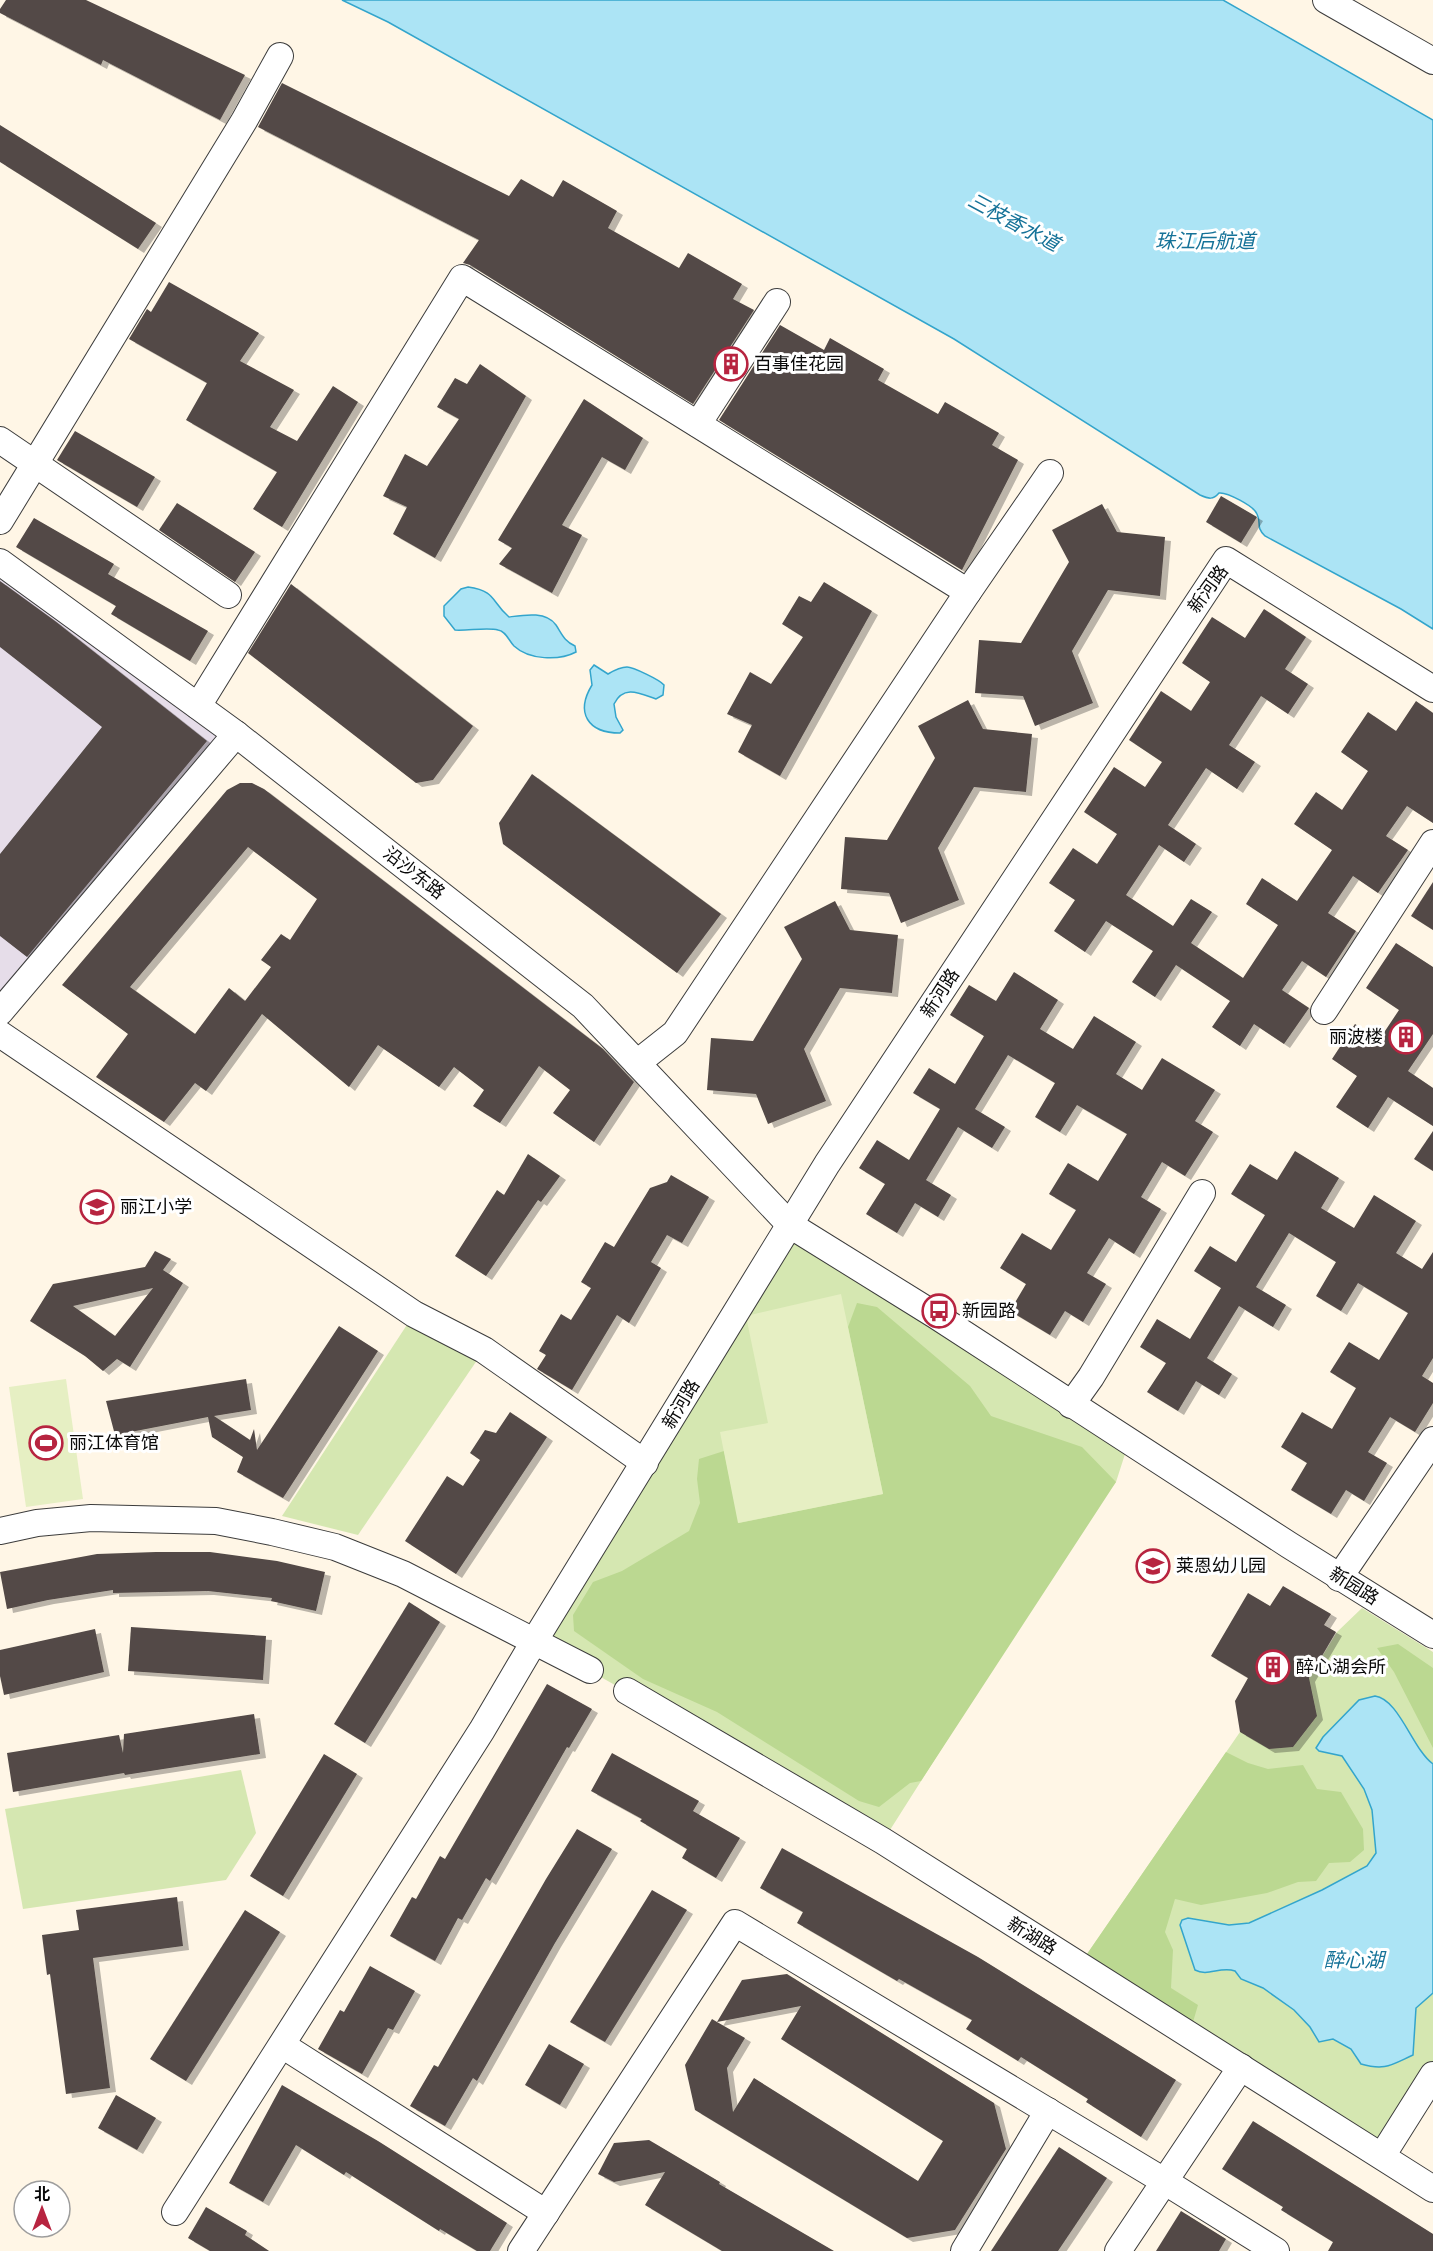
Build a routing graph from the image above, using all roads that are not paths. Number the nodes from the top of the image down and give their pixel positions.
1 (1326, 0) edge
2 (280, 56) dead end
3 (1433, 61) edge
4 (777, 302) dead end
5 (698, 424) junction
6 (0, 440) edge
7 (36, 463) junction
8 (1050, 473) dead end
9 (0, 521) edge
10 (0, 562) edge
11 (968, 592) junction
12 (228, 595) dead end
13 (1433, 689) edge
14 (198, 706) junction
15 (236, 734) junction
16 (1433, 843) edge
17 (1324, 1011) dead end
18 (0, 1012) edge
19 (0, 1034) edge
20 (637, 1063) junction
21 (1202, 1193) dead end
22 (790, 1225) junction
23 (1071, 1405) junction
24 (1433, 1440) edge
25 (645, 1463) junction
26 (0, 1531) edge
27 (1339, 1578) junction
28 (1433, 1635) edge
29 (535, 1640) junction
30 (590, 1670) dead end
31 (627, 1691) dead end
32 (282, 2045) junction
33 (1241, 2067) junction
34 (1433, 2075) edge
35 (1048, 2111) junction
36 (1382, 2156) junction
37 (1164, 2181) junction
38 (1433, 2189) edge
39 (175, 2212) dead end
40 (546, 2213) junction
41 (1263, 2248) edge
42 (521, 2251) edge
43 (964, 2251) edge
44 (1118, 2251) edge

1 - 3 street
2 - 7 street
4 - 5 street
5 - 11 street
5 - 14 street
6 - 7 street
7 - 9 street
7 - 12 street
8 - 11 street
10 - 14 street, 沿沙东路
11 - 20 street
13 - 22 street, 新河路
14 - 15 street, 沿沙东路
15 - 18 street
15 - 20 street, 沿沙东路
16 - 17 street
19 - 25 street
20 - 22 street, 沿沙东路
21 - 23 street
22 - 23 street, 新园路
22 - 25 street, 新河路
23 - 27 street, 新园路
24 - 27 street
25 - 29 street, 新河路
26 - 29 street
27 - 28 street, 新园路
29 - 30 street
29 - 32 street, 新河路
31 - 33 street, 新湖路
32 - 39 street, 新河路
32 - 40 street
33 - 36 street, 新湖路
33 - 37 street
34 - 36 street
35 - 37 street
35 - 40 street
35 - 43 street
36 - 38 street, 新湖路
37 - 41 street
37 - 44 street
40 - 42 street

